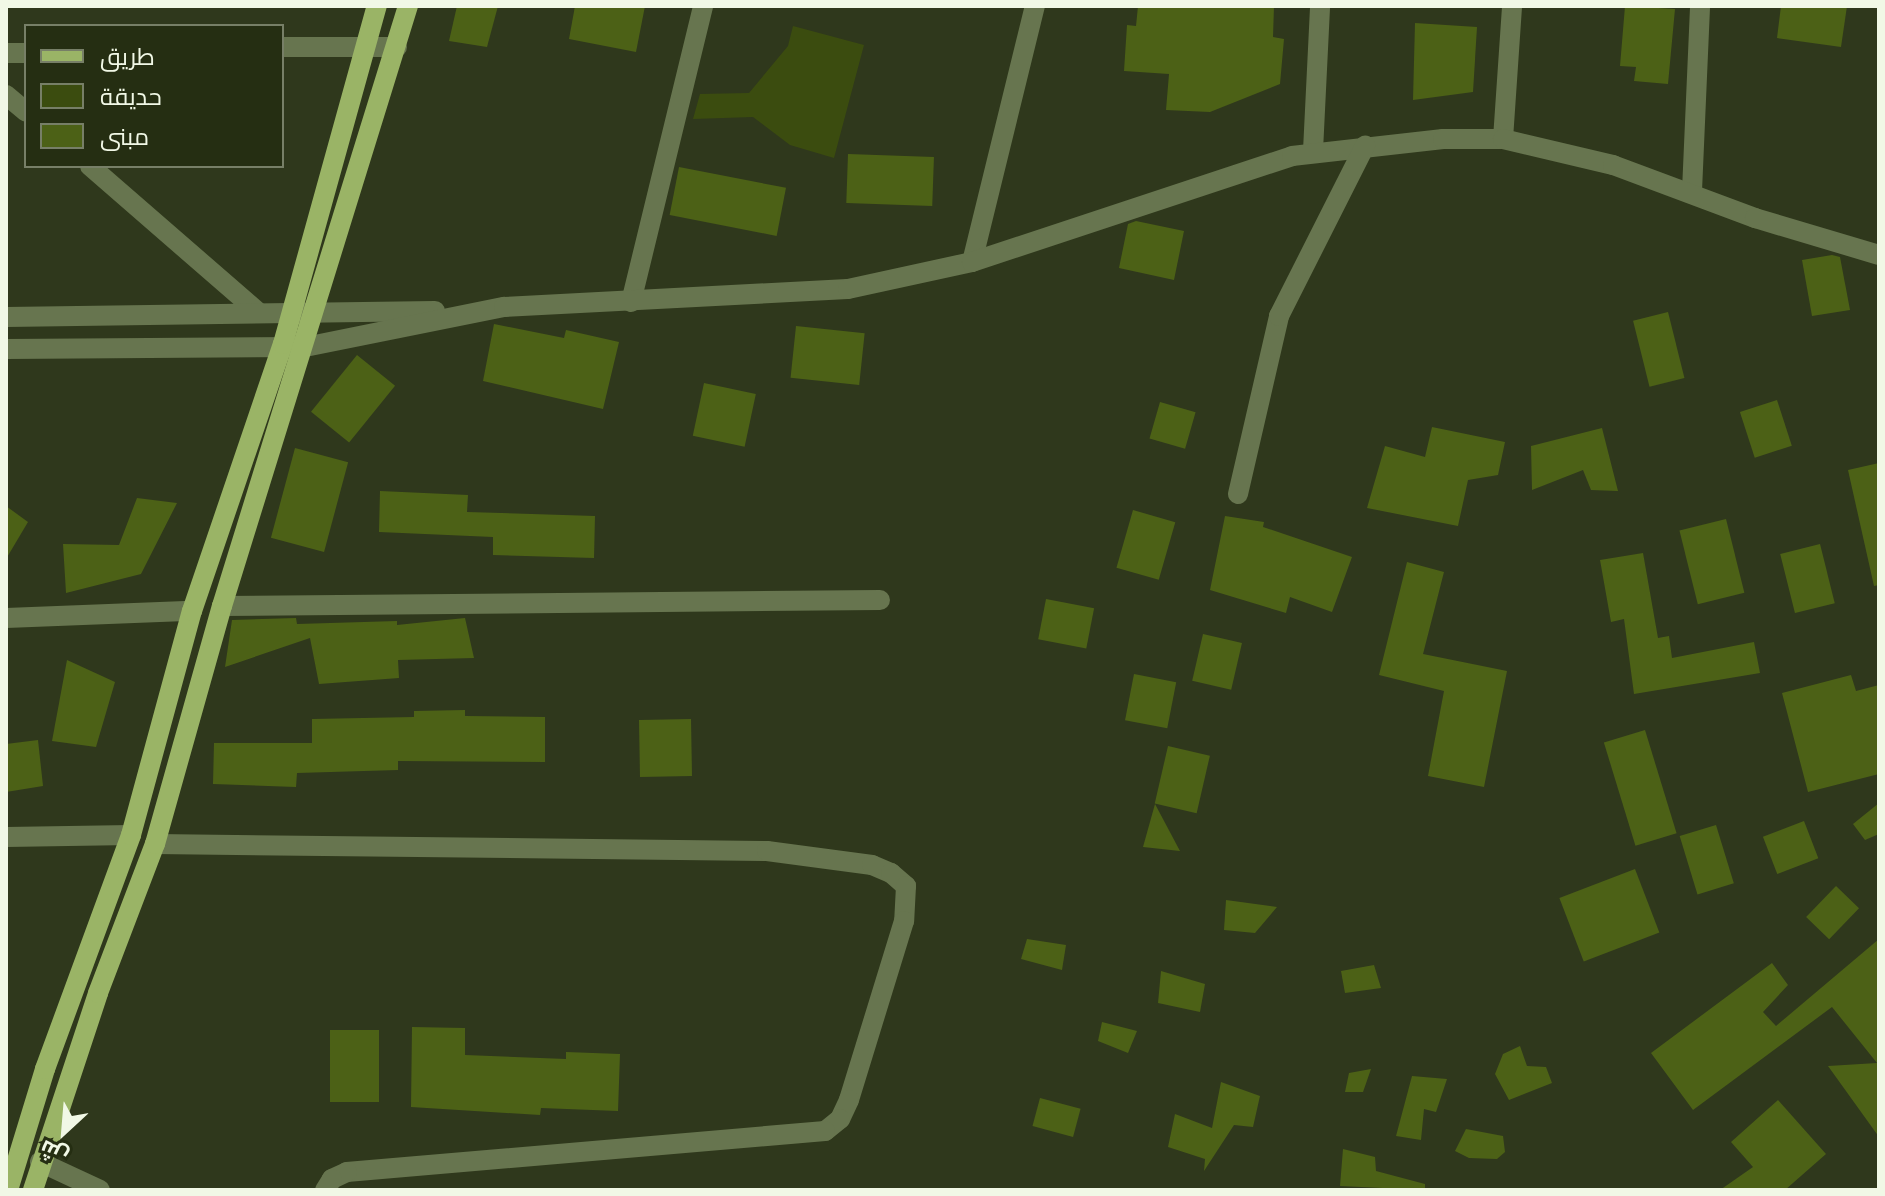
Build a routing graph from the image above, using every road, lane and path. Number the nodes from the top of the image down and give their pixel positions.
1 (377, 6) edge
2 (408, 6) edge
3 (703, 6) edge
4 (1035, 6) edge
5 (1320, 6) edge
6 (1512, 6) edge
7 (1700, 6) edge
8 (366, 45) junction
9 (284, 47) edge
10 (397, 47) junction
11 (6, 95) edge
12 (24, 110) edge
13 (1503, 139) junction
14 (1365, 146) junction
15 (1313, 151) junction
16 (92, 168) edge
17 (1692, 191) junction
18 (1879, 255) edge
19 (972, 262) junction
20 (631, 302) junction
21 (475, 311) junction
22 (258, 312) junction
23 (291, 313) junction
24 (313, 314) junction
25 (6, 317) edge
26 (283, 344) junction
27 (305, 347) junction
28 (6, 349) edge
29 (1238, 494) dead end
30 (880, 600) dead end
31 (222, 606) junction
32 (192, 611) junction
33 (6, 618) edge
34 (131, 835) junction
35 (6, 837) edge
36 (155, 844) junction
37 (12, 1152) edge
38 (40, 1162) junction
39 (8, 1190) edge
40 (33, 1190) edge
41 (100, 1190) edge
42 (325, 1190) edge

1 - 8 main road
2 - 10 main road
3 - 20 street
4 - 19 street
5 - 15 street
6 - 13 street
7 - 17 street
8 - 9 street
8 - 10 street
8 - 23 main road
10 - 24 main road
11 - 12 street
13 - 14 street
13 - 17 street
14 - 15 street
14 - 29 street
15 - 19 street
16 - 22 street
17 - 18 street
19 - 20 street
20 - 21 street
21 - 24 street
21 - 27 street
22 - 23 street
22 - 25 street
23 - 24 street
23 - 26 main road
24 - 27 main road
26 - 27 street
26 - 28 street
26 - 32 main road
27 - 31 main road
30 - 31 street
31 - 36 main road
32 - 33 street
32 - 34 main road
34 - 35 street
34 - 37 main road
36 - 38 main road
36 - 42 street
37 - 39 main road
38 - 40 main road
38 - 41 street

